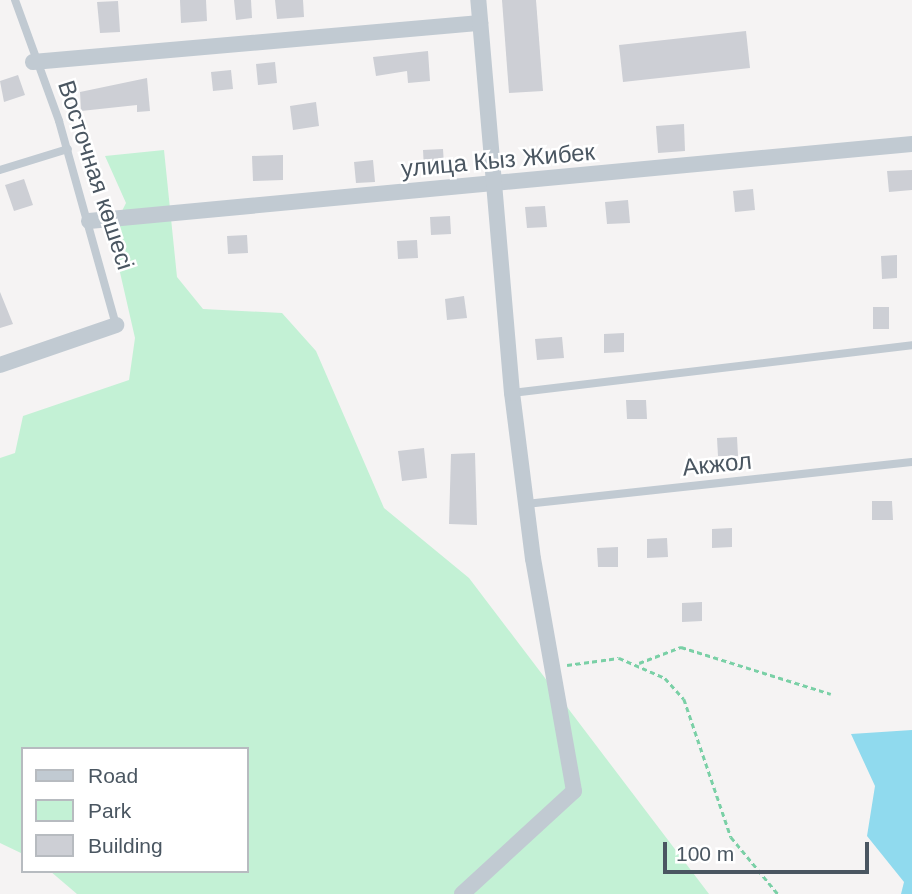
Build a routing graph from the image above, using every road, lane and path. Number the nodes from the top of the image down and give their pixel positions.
1 (15, 0) edge
2 (478, 0) edge
3 (480, 23) junction
4 (33, 62) junction
5 (912, 144) edge
6 (68, 149) junction
7 (0, 170) edge
8 (496, 183) junction
9 (89, 220) junction
10 (116, 326) joint
11 (912, 345) edge
12 (0, 365) edge
13 (512, 393) junction
14 (912, 462) edge
15 (526, 504) junction
16 (639, 663) junction
17 (554, 667) junction
18 (831, 694) dead end
19 (462, 894) edge
20 (778, 894) edge

1 - 4 lane, Восточная көшесі
2 - 3 street
3 - 4 street
3 - 8 street
4 - 6 lane, Восточная көшесі
5 - 8 street, улица Кыз Жибек
6 - 7 lane
6 - 9 lane, Восточная көшесі
8 - 9 street, улица Кыз Жибек
8 - 13 street
9 - 10 lane, Восточная көшесі
10 - 12 street
11 - 13 lane
13 - 15 street
14 - 15 lane, Акжол
15 - 17 street
16 - 17 path
16 - 18 path
16 - 20 path
17 - 19 street

